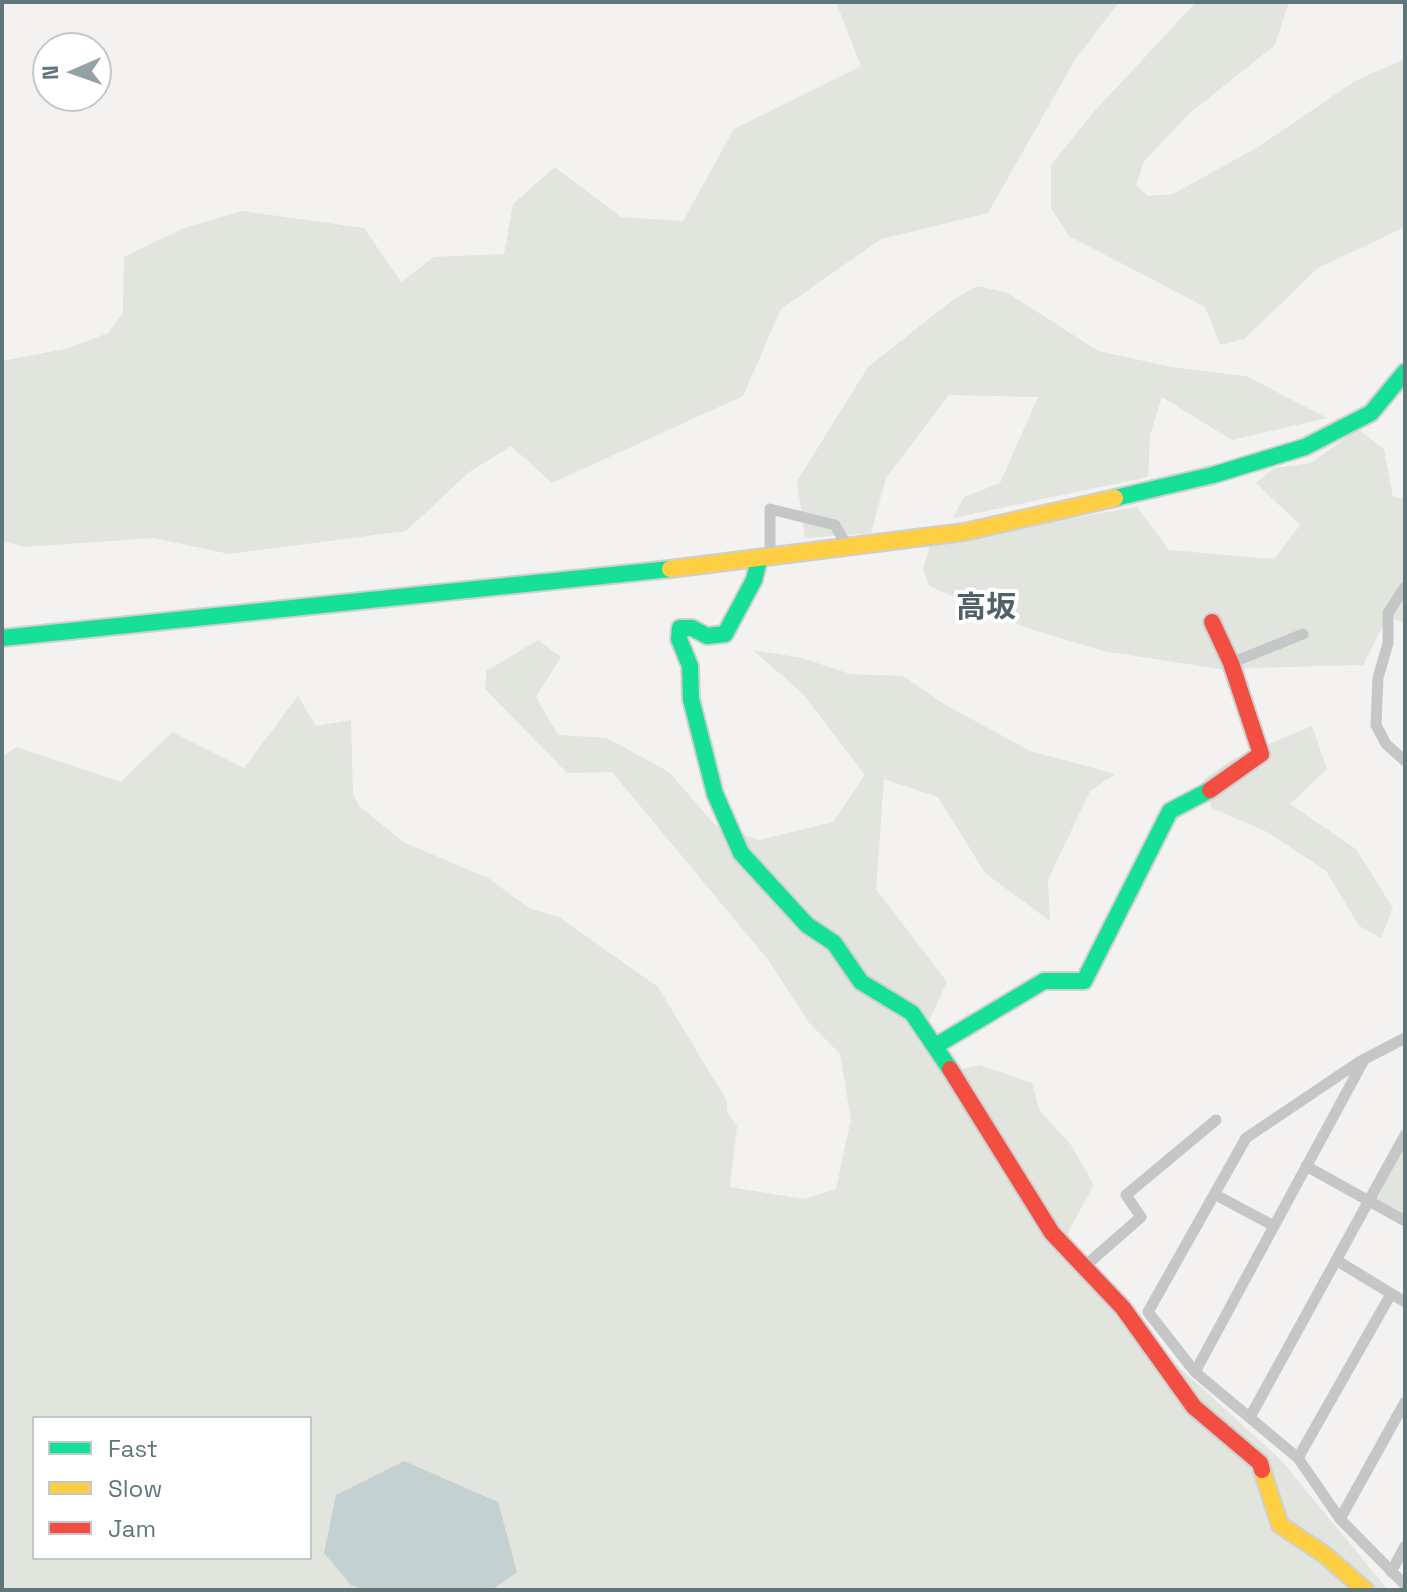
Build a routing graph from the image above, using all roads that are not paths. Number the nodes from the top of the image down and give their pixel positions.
1 (1405, 372) edge
2 (848, 548) junction
3 (765, 559) junction
4 (1405, 587) edge
5 (1212, 622) dead end
6 (1303, 634) dead end
7 (2, 638) edge
8 (1231, 663) junction
9 (1405, 761) edge
10 (1405, 1038) edge
11 (937, 1045) junction
12 (1365, 1059) junction
13 (1216, 1120) dead end
14 (1405, 1135) edge
15 (1306, 1166) junction
16 (1216, 1195) junction
17 (1368, 1200) junction
18 (1405, 1221) edge
19 (1274, 1226) junction
20 (1336, 1260) junction
21 (1085, 1266) junction
22 (1391, 1294) junction
23 (1405, 1302) edge
24 (1195, 1372) junction
25 (1405, 1402) edge
26 (1250, 1417) junction
27 (1298, 1458) junction
28 (1340, 1519) junction
29 (1405, 1546) edge
30 (1391, 1572) junction
31 (1405, 1585) edge
32 (1365, 1590) edge

1 - 2 street
2 - 3 street
2 - 3 street
3 - 7 street
3 - 11 street
4 - 9 street
5 - 8 street
6 - 8 street
8 - 11 street
10 - 12 street
11 - 21 street
12 - 15 street
12 - 16 street
13 - 21 street
14 - 17 street
15 - 17 street
15 - 19 street
16 - 19 street
16 - 24 street
17 - 18 street
17 - 20 street
19 - 24 street
20 - 22 street
20 - 26 street
21 - 32 street
22 - 23 street
22 - 27 street
24 - 26 street
25 - 28 street
26 - 27 street
27 - 28 street
28 - 30 street
29 - 30 street
30 - 31 street

